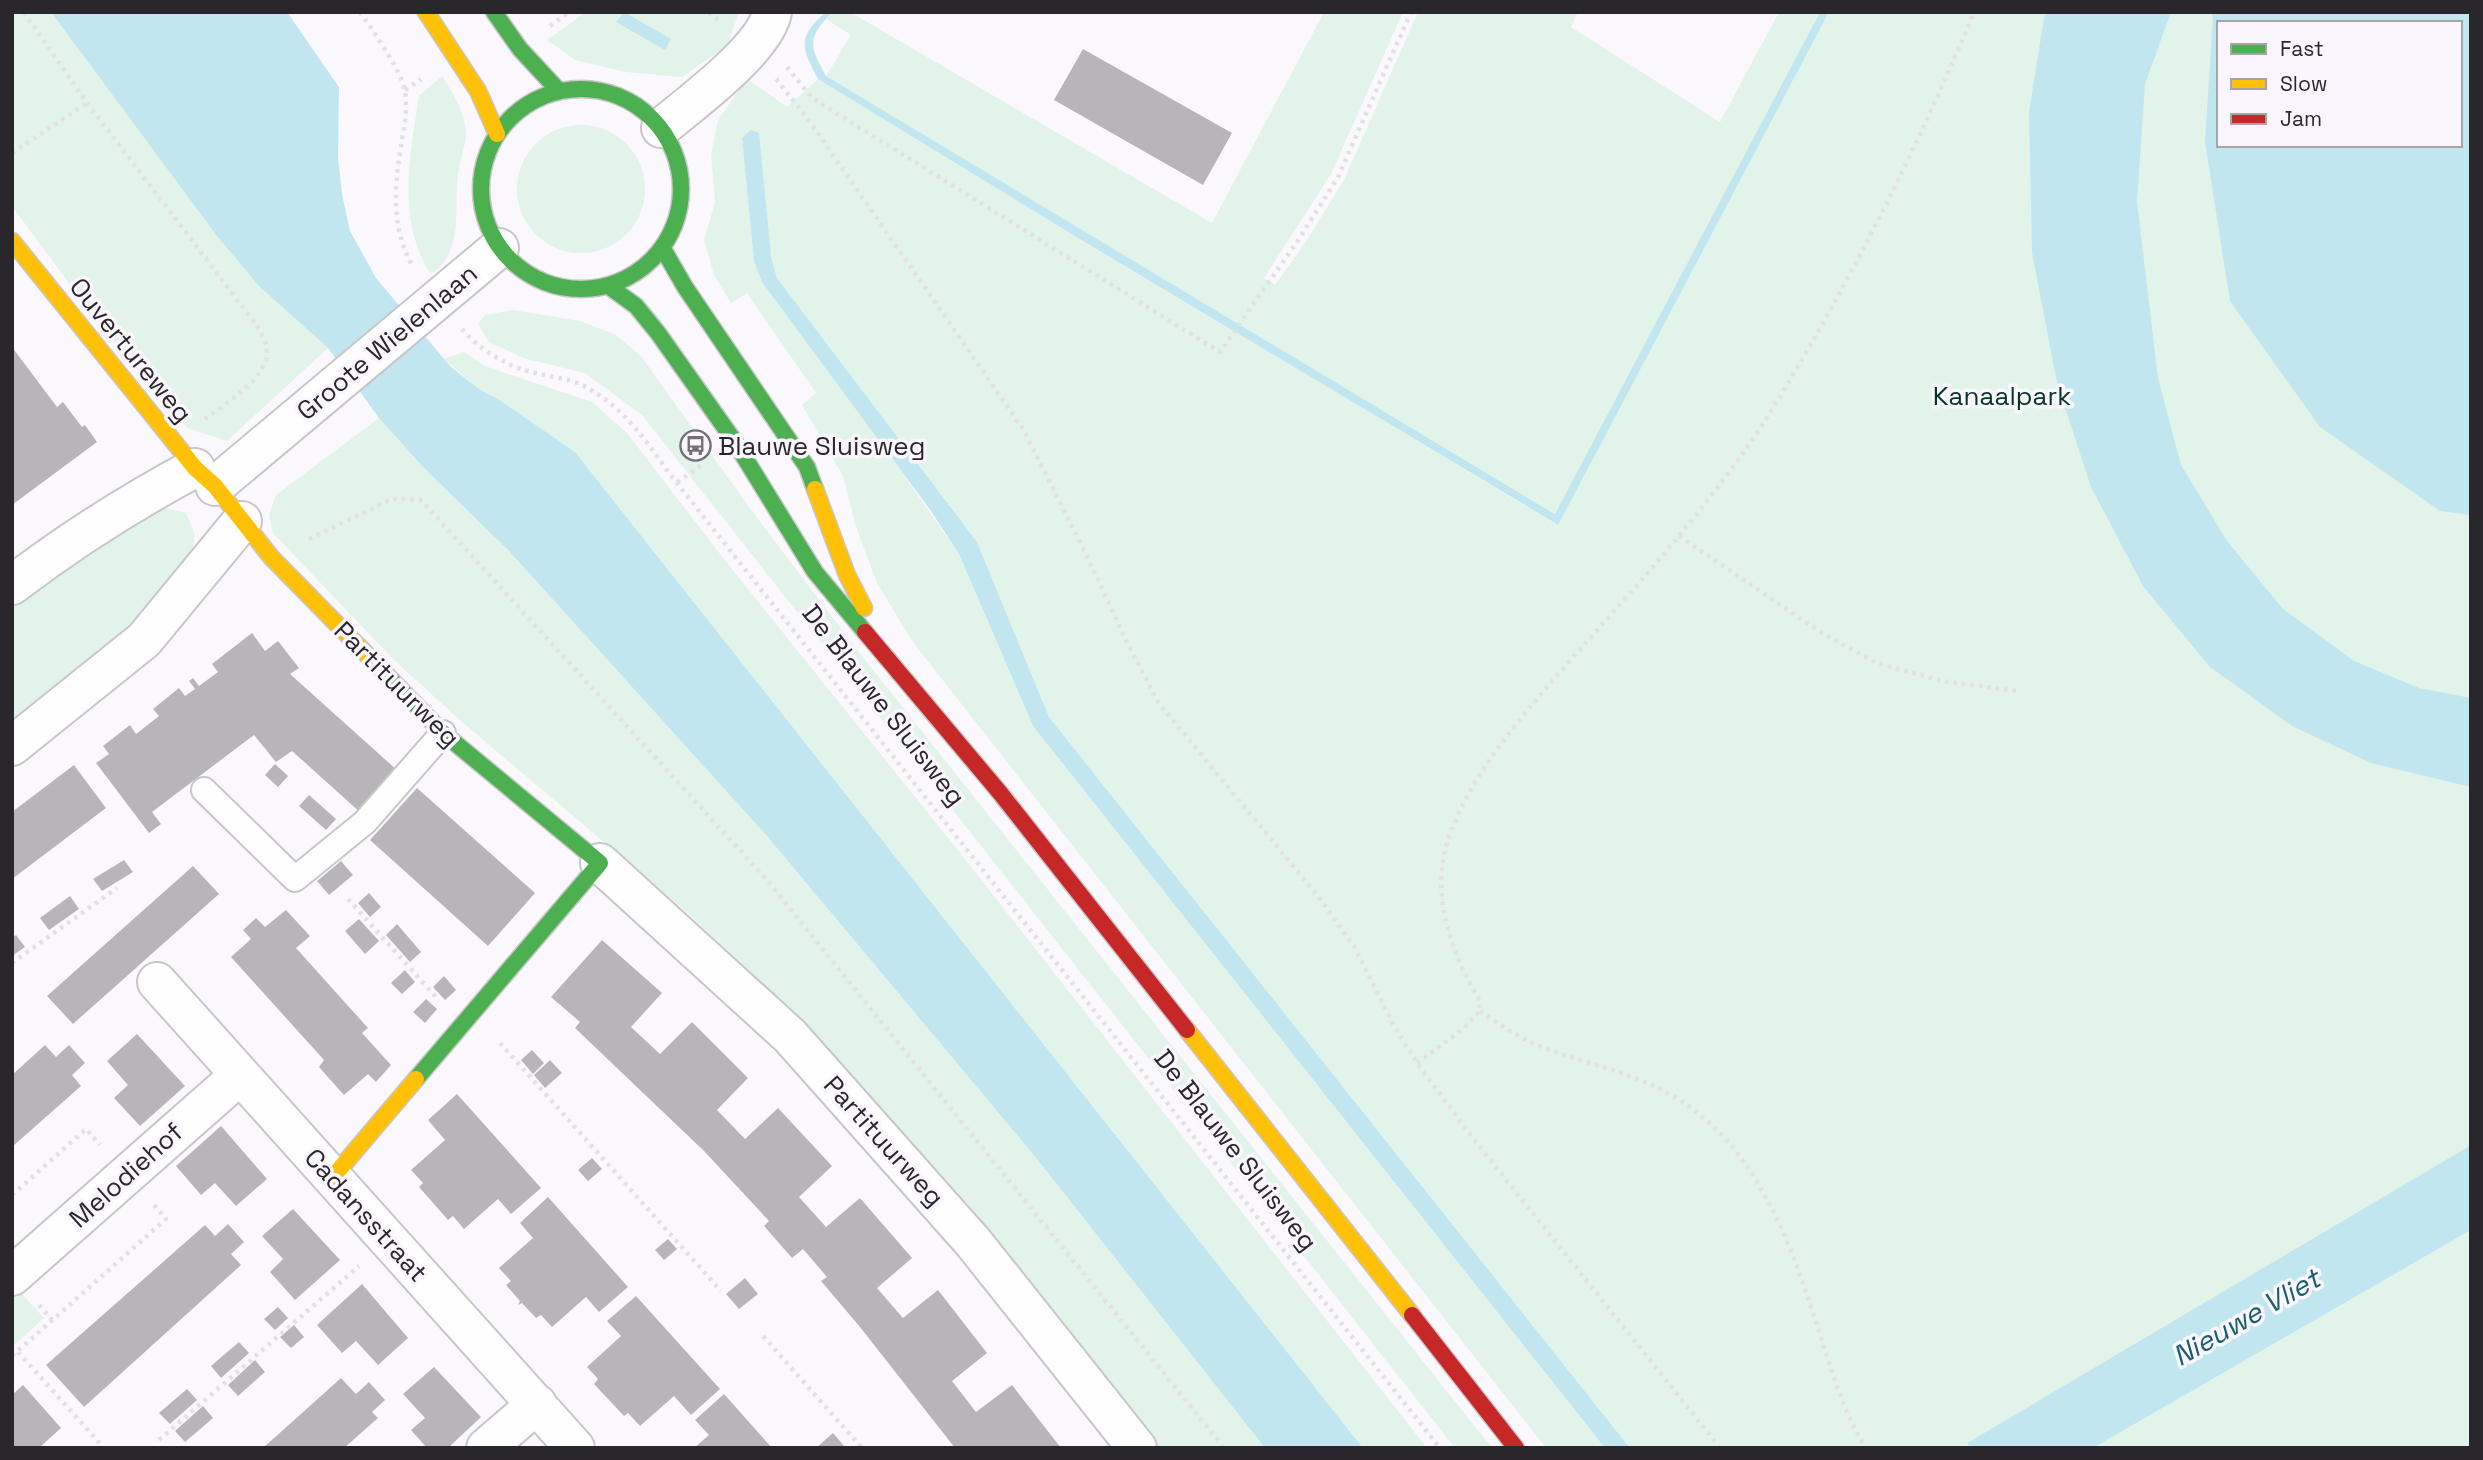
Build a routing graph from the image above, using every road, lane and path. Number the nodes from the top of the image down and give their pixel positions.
1 (24, 12) edge
2 (360, 12) edge
3 (426, 12) edge
4 (494, 12) edge
5 (709, 12) edge
6 (1411, 12) edge
7 (1974, 12) edge
8 (762, 32) edge
9 (559, 91) junction
10 (87, 103) junction
11 (661, 128) junction
12 (497, 134) junction
13 (12, 153) edge
14 (12, 241) edge
15 (499, 248) junction
16 (663, 249) junction
17 (610, 286) junction
18 (432, 305) junction
19 (195, 466) junction
20 (242, 521) junction
21 (1679, 536) junction
22 (271, 557) junction
23 (12, 585) edge
24 (890, 660) junction
25 (2018, 691) dead end
26 (443, 733) junction
27 (12, 746) edge
28 (204, 790) dead end
29 (600, 863) junction
30 (117, 888) dead end
31 (348, 899) dead end
32 (12, 963) edge
33 (157, 982) dead end
34 (1480, 1011) junction
35 (473, 1012) junction
36 (461, 1026) junction
37 (1416, 1063) junction
38 (240, 1075) junction
39 (126, 1174) junction
40 (332, 1178) junction
41 (12, 1195) edge
42 (389, 1240) junction
43 (12, 1276) edge
44 (721, 1291) dead end
45 (763, 1336) dead end
46 (18, 1352) junction
47 (12, 1356) edge
48 (537, 1404) junction
49 (159, 1440) dead end
50 (104, 1448) edge
51 (486, 1448) edge
52 (575, 1448) edge
53 (862, 1448) edge
54 (1137, 1448) edge
55 (1224, 1448) edge
56 (1440, 1448) edge
57 (1516, 1448) edge
58 (1720, 1448) edge
59 (1866, 1448) edge

1 - 10 path
2 - 18 path, De Blauwe Sluisweg
3 - 12 main road
4 - 9 main road
5 - 8 path
6 - 8 path
7 - 21 path
8 - 11 street
8 - 37 path
9 - 11 main road
9 - 12 main road
10 - 13 path
10 - 19 path
11 - 16 main road
12 - 15 main road
14 - 19 main road, Ouvertureweg
15 - 17 main road
15 - 18 street, Groote Wielenlaan
16 - 17 main road
16 - 24 main road, De Blauwe Sluisweg
17 - 24 main road, De Blauwe Sluisweg
18 - 19 street, Groote Wielenlaan
18 - 56 path, De Blauwe Sluisweg
19 - 20 main road, Partituurweg
19 - 23 street
20 - 22 main road, Partituurweg
20 - 27 street
21 - 25 path
21 - 34 path
22 - 26 main road, Partituurweg
22 - 55 path
24 - 57 main road, De Blauwe Sluisweg
26 - 28 lane
26 - 29 main road, Partituurweg
29 - 35 main road
29 - 54 street, Partituurweg
30 - 32 path
31 - 36 path
33 - 38 street, Cadansstraat
34 - 37 path
34 - 59 path
35 - 36 main road
35 - 44 path
36 - 40 main road
37 - 58 path
38 - 39 street, Melodiehof
38 - 40 street, Cadansstraat
39 - 41 path
39 - 43 street, Melodiehof
39 - 46 path
40 - 42 street, Cadansstraat
42 - 48 street, Cadansstraat
42 - 49 path
45 - 53 path
46 - 47 path
46 - 50 path
48 - 51 street
48 - 52 street, Cadansstraat

